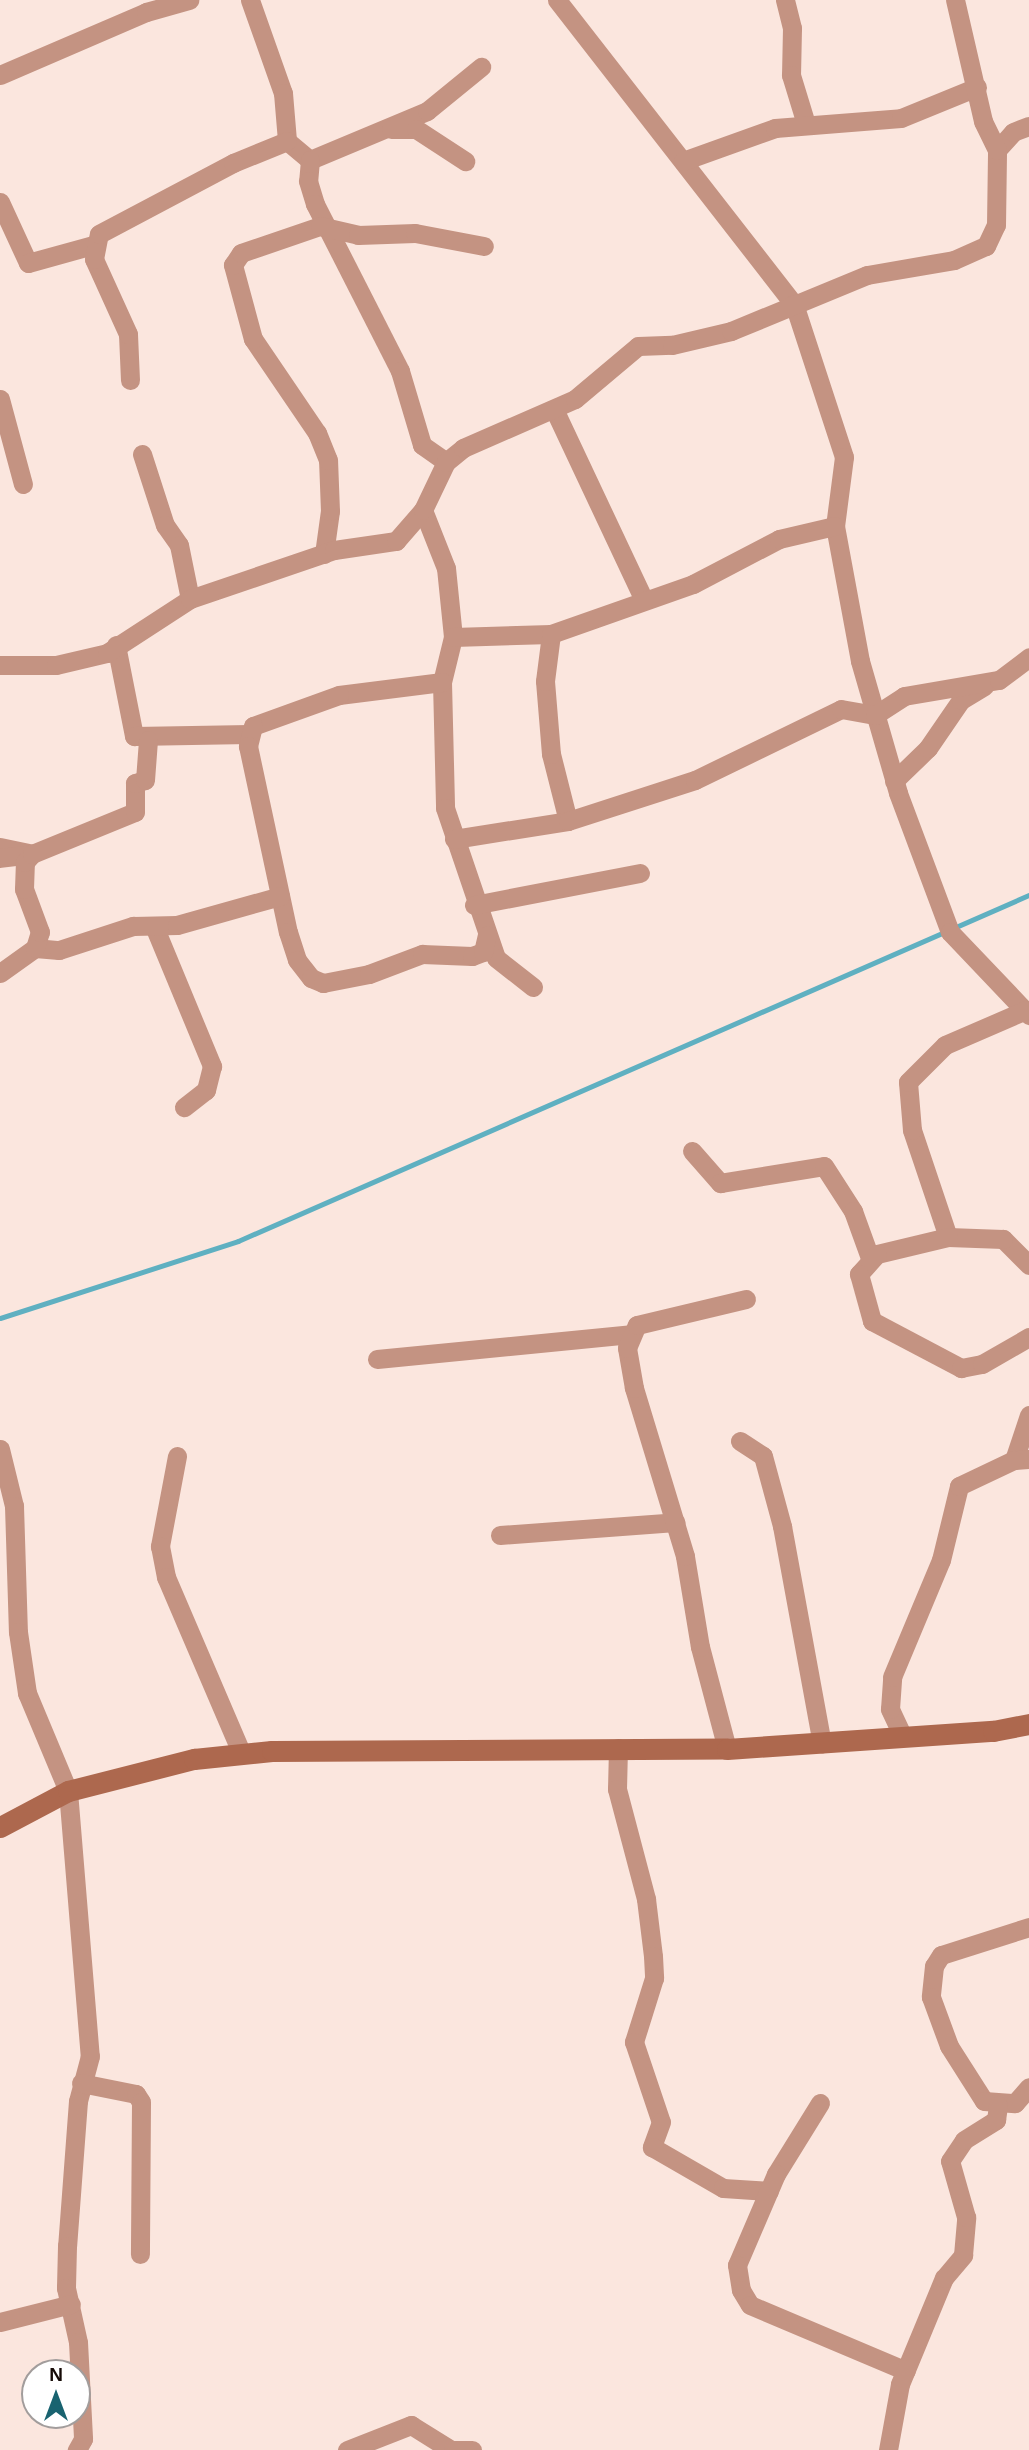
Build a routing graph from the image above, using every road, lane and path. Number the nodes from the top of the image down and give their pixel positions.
1 (189, 0) edge
2 (250, 0) edge
3 (557, 0) edge
4 (785, 0) edge
5 (955, 0) edge
6 (481, 67) dead end
7 (0, 75) edge
8 (977, 87) junction
9 (806, 124) junction
10 (1029, 126) edge
11 (386, 130) junction
12 (287, 141) junction
13 (997, 150) junction
14 (310, 160) junction
15 (465, 161) dead end
16 (683, 161) junction
17 (0, 202) edge
18 (332, 228) junction
19 (93, 245) junction
20 (484, 246) dead end
21 (794, 304) junction
22 (130, 380) dead end
23 (0, 399) edge
24 (554, 409) junction
25 (142, 454) dead end
26 (446, 461) junction
27 (23, 484) dead end
28 (423, 510) junction
29 (835, 526) junction
30 (324, 554) junction
31 (190, 599) junction
32 (644, 600) junction
33 (551, 634) junction
34 (453, 637) junction
35 (116, 645) junction
36 (1029, 657) edge
37 (0, 665) edge
38 (442, 682) junction
39 (986, 682) junction
40 (875, 715) junction
41 (249, 734) junction
42 (148, 740) junction
43 (894, 781) junction
44 (568, 821) junction
45 (454, 839) junction
46 (0, 847) edge
47 (32, 854) junction
48 (0, 858) edge
49 (639, 873) dead end
50 (280, 896) junction
51 (474, 905) junction
52 (155, 926) junction
53 (487, 935) junction
54 (35, 948) junction
55 (0, 972) edge
56 (533, 987) dead end
57 (1027, 1013) edge
58 (184, 1107) dead end
59 (692, 1151) dead end
60 (948, 1237) junction
61 (870, 1258) junction
62 (1029, 1265) edge
63 (746, 1299) dead end
64 (631, 1334) junction
65 (1029, 1337) edge
66 (377, 1359) dead end
67 (1029, 1415) edge
68 (740, 1441) dead end
69 (0, 1449) edge
70 (177, 1455) dead end
71 (1022, 1460) edge
72 (676, 1522) junction
73 (500, 1535) dead end
74 (1029, 1724) edge
75 (903, 1737) junction
76 (822, 1743) junction
77 (618, 1748) junction
78 (727, 1749) junction
79 (242, 1754) junction
80 (68, 1791) junction
81 (0, 1827) edge
82 (1029, 1927) edge
83 (81, 2083) junction
84 (1029, 2088) edge
85 (820, 2103) dead end
86 (998, 2105) junction
87 (769, 2191) junction
88 (139, 2254) dead end
89 (71, 2304) junction
90 (0, 2322) edge
91 (906, 2371) junction
92 (77, 2450) edge
93 (347, 2450) edge
94 (452, 2450) edge
95 (472, 2450) edge
96 (888, 2450) edge

1 - 7 street
2 - 12 street
3 - 16 street
4 - 9 street
5 - 8 street
6 - 11 street
8 - 9 street
8 - 13 street
9 - 16 street
10 - 13 street
11 - 14 street
11 - 15 street
12 - 14 street
12 - 19 street
13 - 21 street
14 - 18 street
16 - 21 street
17 - 19 street
18 - 20 street
18 - 26 street
18 - 30 street
19 - 22 street
21 - 24 street
21 - 29 street
23 - 27 street
24 - 26 street
24 - 32 street
25 - 31 street
26 - 28 street
28 - 30 street
28 - 34 street
29 - 32 street
29 - 40 street
30 - 31 street
31 - 35 street
32 - 33 street
33 - 34 street
33 - 44 street
34 - 38 street
35 - 37 street
35 - 42 street
36 - 39 street
38 - 41 street
38 - 45 street
39 - 40 street
39 - 43 street
40 - 43 street
40 - 44 street
41 - 42 street
41 - 50 street
42 - 47 street
43 - 57 street
44 - 45 street
45 - 51 street
46 - 47 street
47 - 48 street
47 - 54 street
49 - 51 street
50 - 52 street
50 - 53 street
51 - 53 street
52 - 54 street
52 - 58 street
53 - 56 street
54 - 55 street
57 - 60 street
59 - 61 street
60 - 61 street
60 - 62 street
61 - 65 street
63 - 64 street
64 - 66 street
64 - 72 street
67 - 71 street
68 - 76 street
69 - 80 street
70 - 79 street
71 - 75 street
72 - 73 street
72 - 78 street
74 - 75 street
75 - 76 street
76 - 78 street
77 - 78 street
77 - 79 street
77 - 87 street
79 - 80 street
80 - 81 street
80 - 83 street
82 - 86 street
83 - 88 street
83 - 89 street
84 - 86 street
85 - 87 street
86 - 91 street
87 - 91 street
89 - 90 street
89 - 92 street
91 - 96 street
93 - 94 street
94 - 95 street

